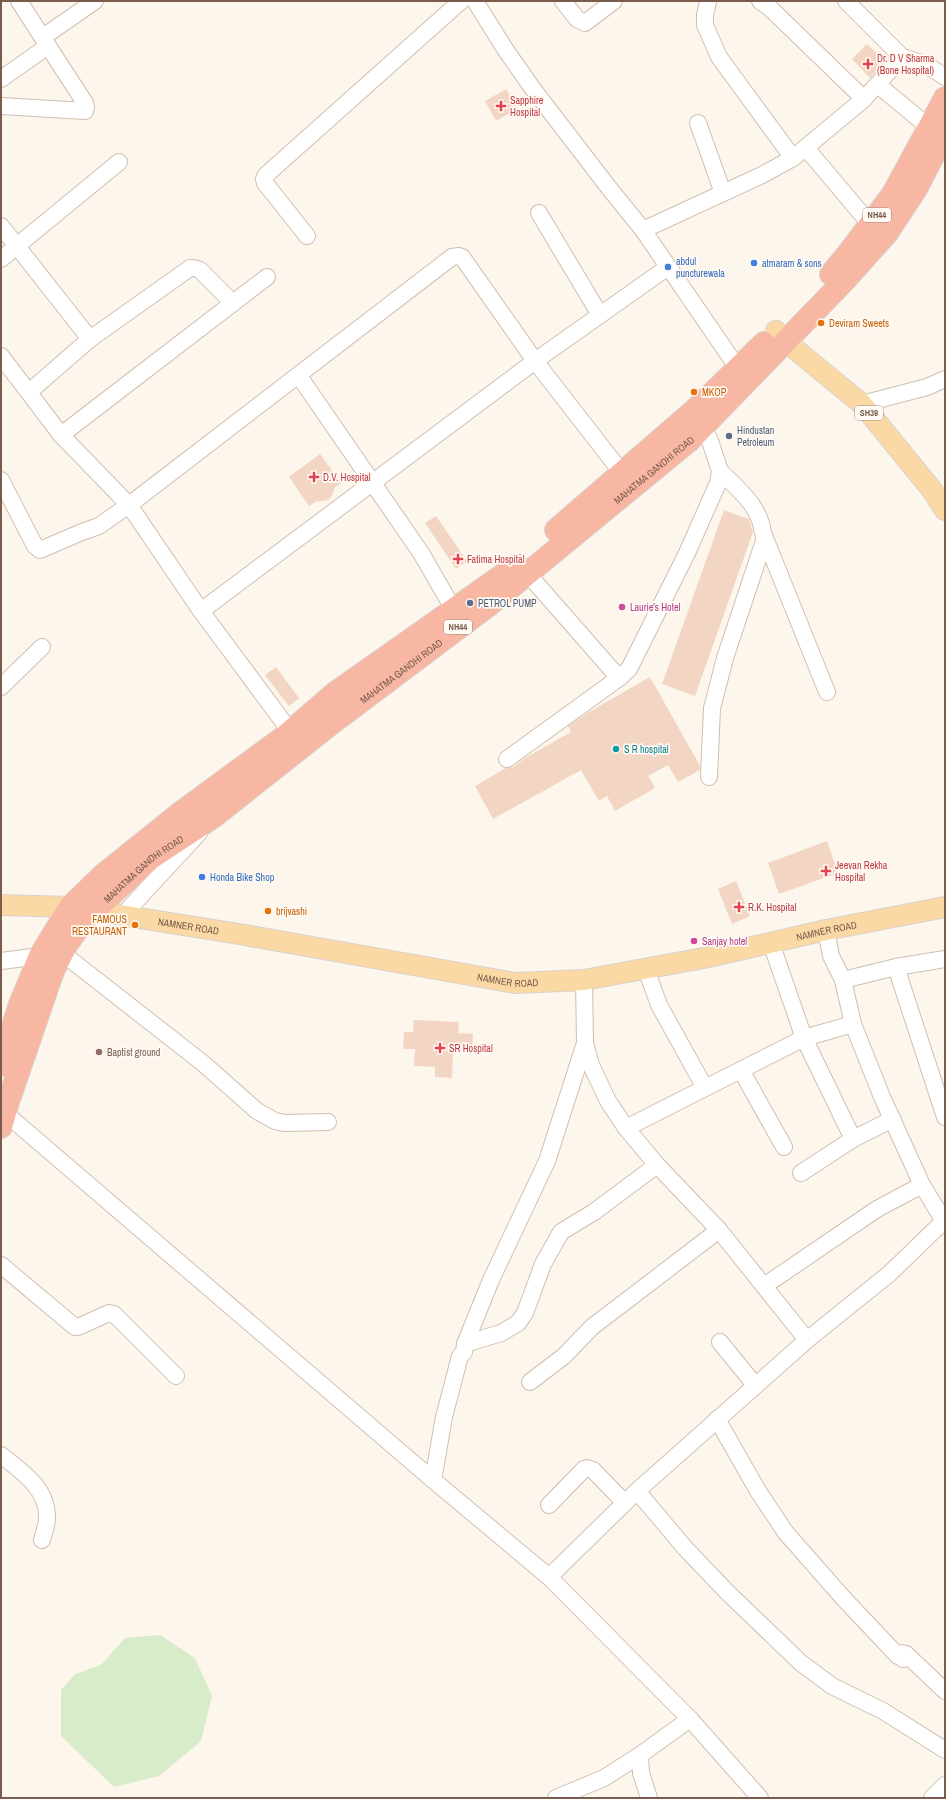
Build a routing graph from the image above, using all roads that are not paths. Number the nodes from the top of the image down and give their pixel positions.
1 (19, 1) edge
2 (95, 1) edge
3 (461, 1) edge
4 (475, 1) edge
5 (563, 1) edge
6 (614, 1) edge
7 (708, 1) edge
8 (760, 1) edge
9 (846, 1) edge
10 (46, 42) junction
11 (902, 57) junction
12 (945, 77) edge
13 (1, 79) edge
14 (878, 85) junction
15 (945, 98) edge
16 (864, 99) junction
17 (1, 106) edge
18 (698, 123) dead end
19 (940, 139) edge
20 (800, 153) junction
21 (119, 162) dead end
22 (723, 193) junction
23 (539, 213) dead end
24 (870, 224) junction
25 (1, 226) edge
26 (643, 230) junction
27 (307, 236) dead end
28 (16, 246) junction
29 (1, 259) edge
30 (668, 268) junction
31 (267, 277) dead end
32 (233, 303) junction
33 (600, 315) junction
34 (781, 336) junction
35 (90, 340) junction
36 (1, 356) edge
37 (535, 361) junction
38 (743, 373) junction
39 (299, 376) junction
40 (945, 379) edge
41 (29, 392) junction
42 (862, 404) junction
43 (61, 435) junction
44 (709, 438) dead end
45 (720, 471) junction
46 (622, 473) junction
47 (1, 480) edge
48 (372, 484) junction
49 (129, 505) junction
50 (945, 510) edge
51 (765, 538) junction
52 (527, 573) junction
53 (462, 604) junction
54 (201, 611) junction
55 (42, 647) dead end
56 (619, 678) junction
57 (1, 687) edge
58 (827, 692) dead end
59 (290, 731) junction
60 (508, 759) dead end
61 (709, 777) dead end
62 (218, 814) junction
63 (1, 905) edge
64 (70, 907) junction
65 (945, 907) edge
66 (93, 911) junction
67 (122, 915) junction
68 (826, 930) junction
69 (771, 943) junction
70 (62, 953) junction
71 (40, 956) junction
72 (1, 961) edge
73 (945, 961) edge
74 (896, 967) junction
75 (646, 969) junction
76 (584, 980) junction
77 (843, 980) junction
78 (853, 1024) junction
79 (804, 1038) junction
80 (585, 1043) junction
81 (1, 1065) edge
82 (741, 1070) junction
83 (705, 1088) junction
84 (945, 1117) edge
85 (893, 1119) junction
86 (3, 1120) edge
87 (328, 1122) dead end
88 (626, 1128) junction
89 (853, 1139) junction
90 (784, 1146) dead end
91 (657, 1165) junction
92 (801, 1173) dead end
93 (922, 1185) junction
94 (944, 1220) edge
95 (719, 1230) junction
96 (1, 1265) edge
97 (764, 1286) junction
98 (807, 1340) junction
99 (720, 1342) dead end
100 (465, 1344) junction
101 (176, 1376) dead end
102 (530, 1382) dead end
103 (755, 1386) junction
104 (717, 1419) junction
105 (1, 1455) edge
106 (433, 1480) junction
107 (637, 1491) junction
108 (624, 1502) junction
109 (550, 1505) dead end
110 (42, 1540) dead end
111 (549, 1577) junction
112 (945, 1691) edge
113 (690, 1719) junction
114 (945, 1750) edge
115 (640, 1756) junction
116 (945, 1785) edge
117 (556, 1798) edge
118 (649, 1798) edge
119 (760, 1798) edge
120 (932, 1798) edge

1 - 10 street
2 - 10 street
3 - 27 street
4 - 26 street
5 - 6 street
7 - 20 street
8 - 16 street
9 - 11 street
10 - 13 street
10 - 17 street
11 - 12 street
11 - 14 street
14 - 16 street
14 - 19 street
15 - 19 highway, MAHATMA GANDHI ROAD / NH44
16 - 20 street
18 - 22 street
19 - 24 highway, MAHATMA GANDHI ROAD / NH44
19 - 34 highway, MAHATMA GANDHI ROAD / NH44
20 - 22 street
20 - 24 street
21 - 28 street
22 - 26 street
23 - 33 street
24 - 34 highway, MAHATMA GANDHI ROAD / NH44
25 - 28 street
26 - 30 street
28 - 29 street
28 - 35 street
30 - 33 street
30 - 38 street
31 - 32 street
32 - 35 street
32 - 43 street
33 - 37 street
34 - 38 highway, MAHATMA GANDHI ROAD / NH44
34 - 42 main road, SH39
35 - 41 street
36 - 41 street
37 - 39 street
37 - 46 street
37 - 48 street
38 - 46 highway, MAHATMA GANDHI ROAD / NH44
38 - 52 highway, MAHATMA GANDHI ROAD / NH44
39 - 48 street
39 - 49 street
40 - 42 street
41 - 43 street
42 - 50 main road, SH39
43 - 49 street
44 - 45 street
45 - 51 street
45 - 56 street
46 - 53 highway, MAHATMA GANDHI ROAD / NH44
47 - 49 street
48 - 53 street
48 - 54 street
49 - 54 street
51 - 58 street
51 - 61 street
52 - 56 street
52 - 62 highway, MAHATMA GANDHI ROAD / NH44
53 - 59 highway, MAHATMA GANDHI ROAD / NH44
54 - 59 street
55 - 57 street
56 - 60 street
59 - 64 highway, MAHATMA GANDHI ROAD / NH44
62 - 66 highway, MAHATMA GANDHI ROAD / NH44
62 - 67 street
63 - 64 main road, NAMNER ROAD
64 - 66 main road, NAMNER ROAD
64 - 71 highway, MAHATMA GANDHI ROAD / NH44
65 - 68 main road, NAMNER ROAD
66 - 67 main road, NAMNER ROAD
66 - 70 highway, MAHATMA GANDHI ROAD / NH44
67 - 76 main road, NAMNER ROAD
68 - 69 main road, NAMNER ROAD
68 - 77 street
69 - 75 main road, NAMNER ROAD
69 - 79 street
70 - 86 highway, MAHATMA GANDHI ROAD / NH44
70 - 87 street
71 - 72 street
71 - 81 highway, MAHATMA GANDHI ROAD / NH44
73 - 74 street
74 - 77 street
74 - 84 street
75 - 76 main road, NAMNER ROAD
75 - 83 street
76 - 80 street
77 - 78 street
78 - 79 street
78 - 85 street
79 - 82 street
79 - 89 street
80 - 88 street
80 - 100 street
82 - 83 street
82 - 90 street
83 - 88 street
85 - 89 street
85 - 93 street
86 - 106 street
88 - 91 street
89 - 92 street
91 - 95 street
91 - 100 street
93 - 94 street
93 - 97 street
94 - 98 street
95 - 97 street
95 - 102 street
96 - 101 street
97 - 98 street
98 - 103 street
99 - 103 street
100 - 106 street
103 - 104 street
104 - 107 street
104 - 112 street
105 - 110 street
106 - 111 street
107 - 108 street
107 - 114 street
108 - 109 street
108 - 111 street
111 - 113 street
113 - 115 street
113 - 119 street
115 - 117 street
115 - 118 street
116 - 120 street

